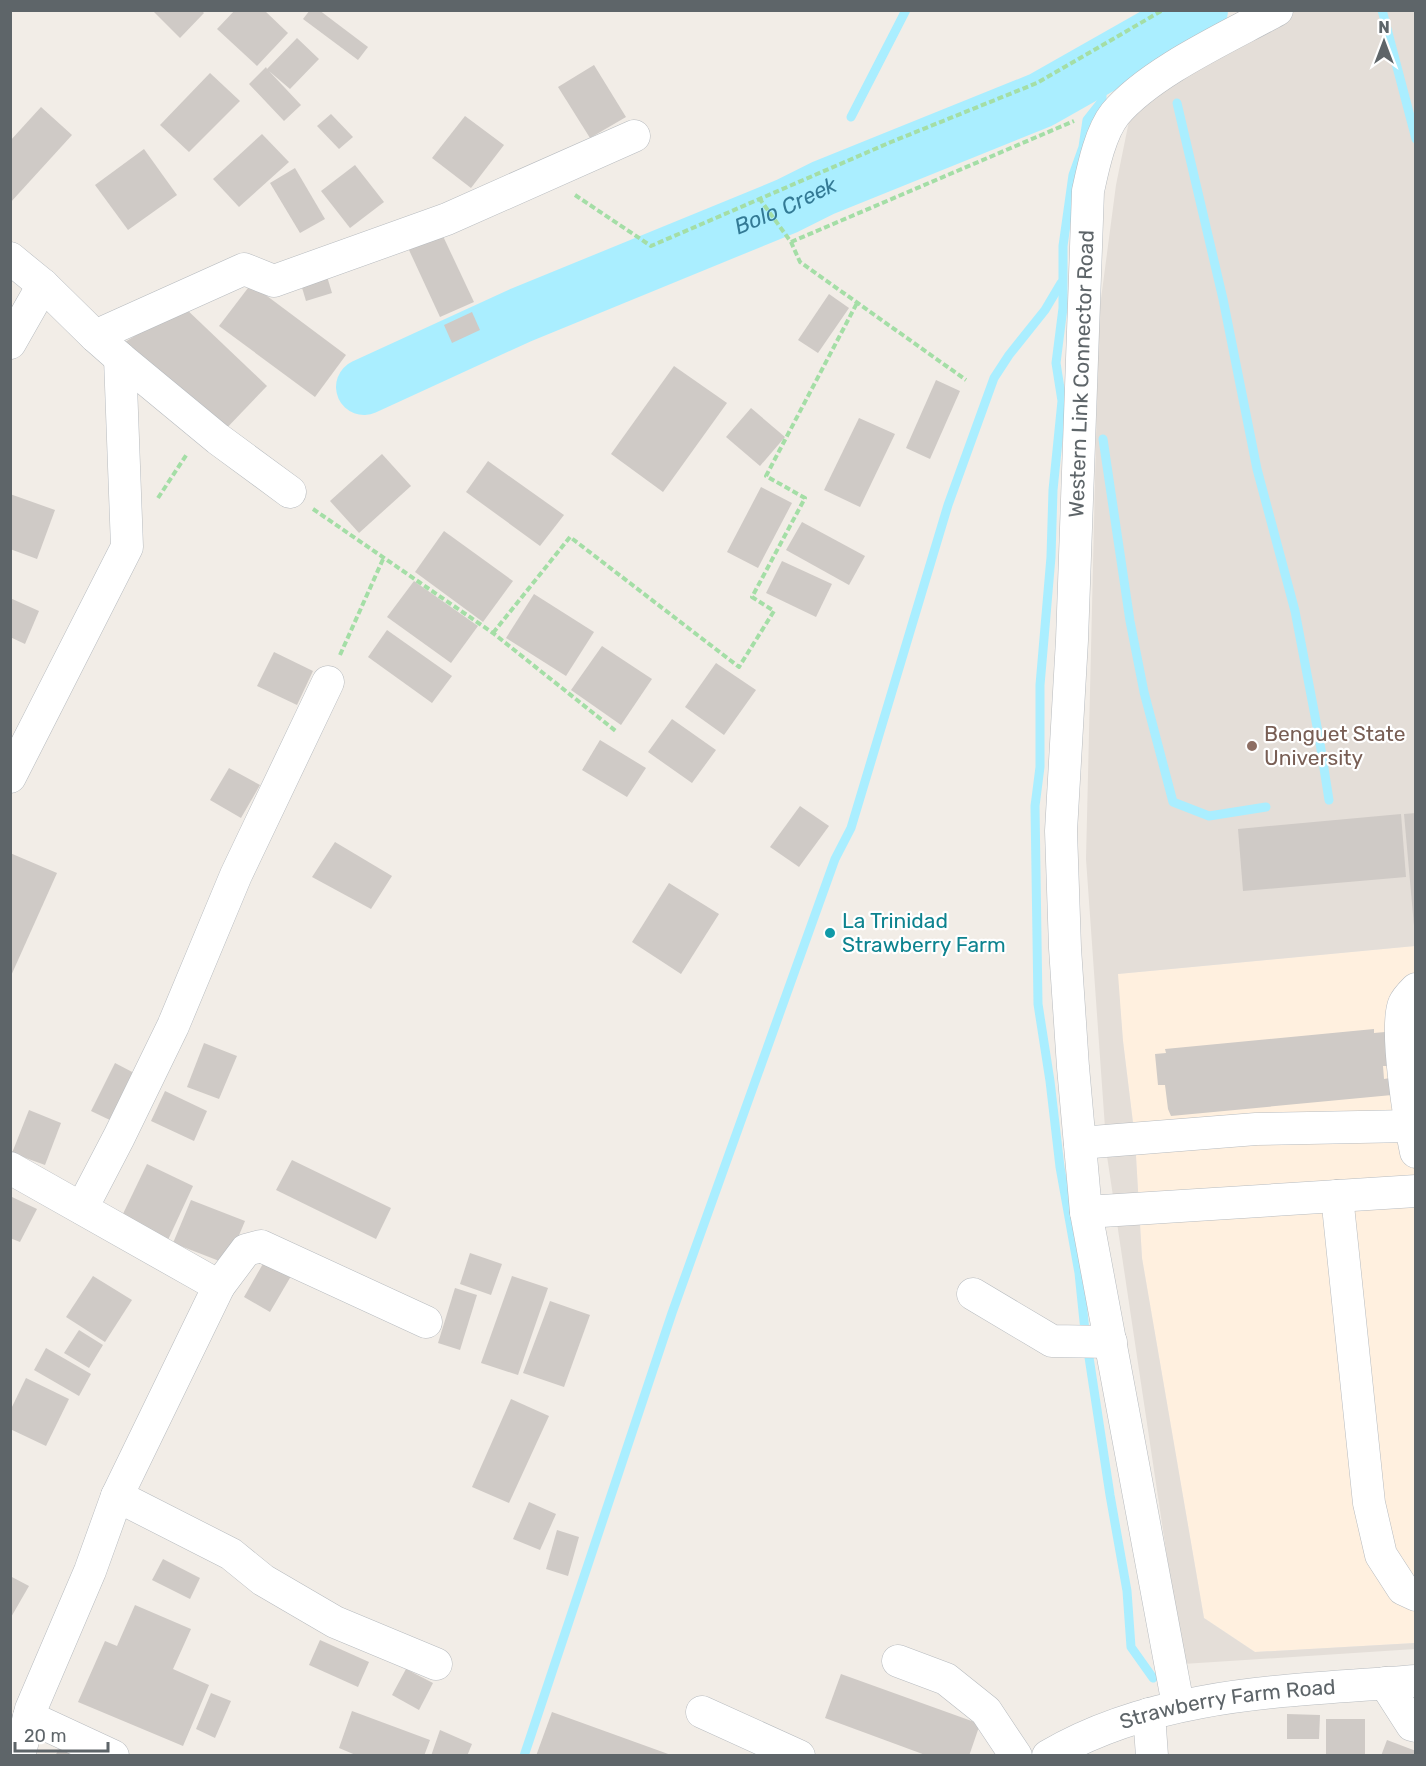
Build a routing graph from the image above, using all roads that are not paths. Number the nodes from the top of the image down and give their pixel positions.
1 (1277, 10) edge
2 (634, 136) dead end
3 (10, 258) edge
4 (43, 285) junction
5 (95, 336) junction
6 (10, 343) edge
7 (120, 358) junction
8 (290, 492) road end
9 (328, 681) road end
10 (10, 777) edge
11 (1416, 989) edge
12 (1414, 1136) edge
13 (1080, 1143) junction
14 (10, 1168) edge
15 (1416, 1191) edge
16 (1337, 1196) junction
17 (82, 1208) junction
18 (1086, 1212) junction
19 (219, 1286) junction
20 (973, 1294) dead end
21 (426, 1322) dead end
22 (1095, 1342) junction
23 (117, 1496) junction
24 (1416, 1595) edge
25 (898, 1661) dead end
26 (436, 1664) dead end
27 (1400, 1682) edge
28 (1179, 1705) junction
29 (24, 1708) edge
30 (702, 1712) dead end
31 (1149, 1714) junction
32 (1416, 1726) edge
33 (19, 1755) edge
34 (113, 1755) edge
35 (799, 1755) edge
36 (1016, 1755) edge
37 (1048, 1755) edge
38 (1152, 1755) edge

1 - 13 street, Western Link Connector Road
2 - 5 street
3 - 4 street
4 - 5 street
4 - 6 street
5 - 7 street
7 - 8 street
7 - 10 street
9 - 17 street
11 - 12 street
12 - 13 street
13 - 18 street, Western Link Connector Road
14 - 17 street
15 - 16 street
16 - 18 street
16 - 24 street
17 - 19 street
18 - 22 street, Western Link Connector Road
19 - 21 street
19 - 23 street
20 - 22 street
22 - 28 street, Western Link Connector Road
23 - 26 street
23 - 29 street
25 - 36 street
27 - 28 street, Strawberry Farm Road
27 - 32 street
28 - 31 street, Strawberry Farm Road
29 - 33 street
29 - 34 street
30 - 35 street
31 - 37 street, Strawberry Farm Road
31 - 38 street

